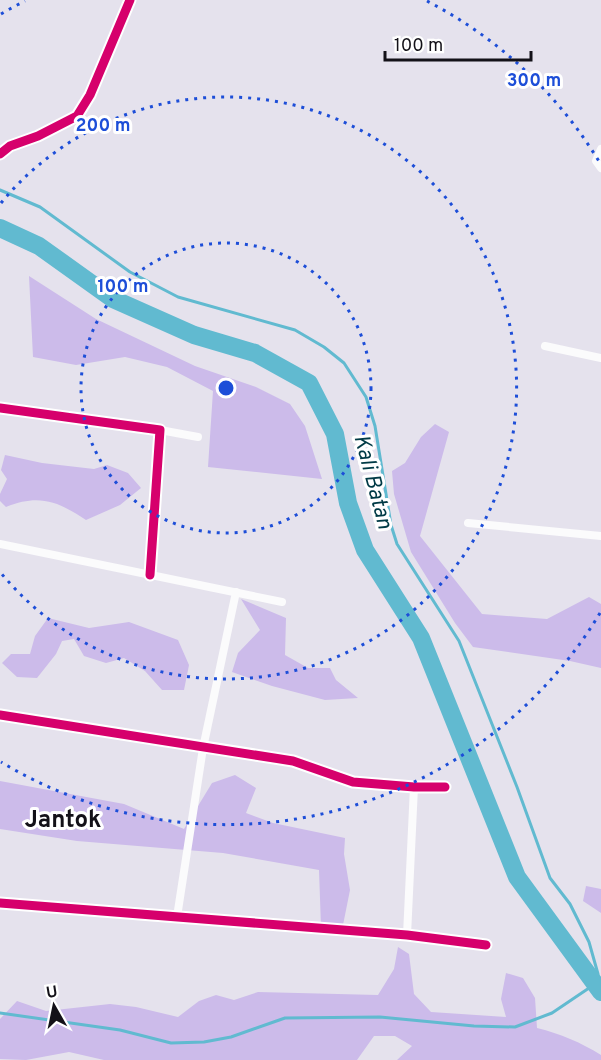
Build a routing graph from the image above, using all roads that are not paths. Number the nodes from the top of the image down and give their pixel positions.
1 (130, 0) edge
2 (601, 149) edge
3 (0, 154) edge
4 (601, 168) edge
5 (545, 346) dead end
6 (601, 358) edge
7 (0, 408) edge
8 (160, 430) junction
9 (198, 436) dead end
10 (468, 523) dead end
11 (601, 536) edge
12 (0, 544) edge
13 (150, 575) junction
14 (236, 592) junction
15 (282, 602) dead end
16 (0, 715) edge
17 (203, 748) junction
18 (414, 787) junction
19 (445, 787) dead end
20 (0, 903) edge
21 (177, 917) junction
22 (407, 935) junction
23 (486, 945) dead end

1 - 3 street
2 - 4 street
5 - 6 street
7 - 8 street
8 - 9 street
8 - 13 street
10 - 11 street
12 - 13 street
13 - 14 street
14 - 15 street
14 - 17 street
16 - 17 street
17 - 18 street
17 - 21 street
18 - 19 street
18 - 22 street
20 - 21 street
21 - 22 street
22 - 23 street

